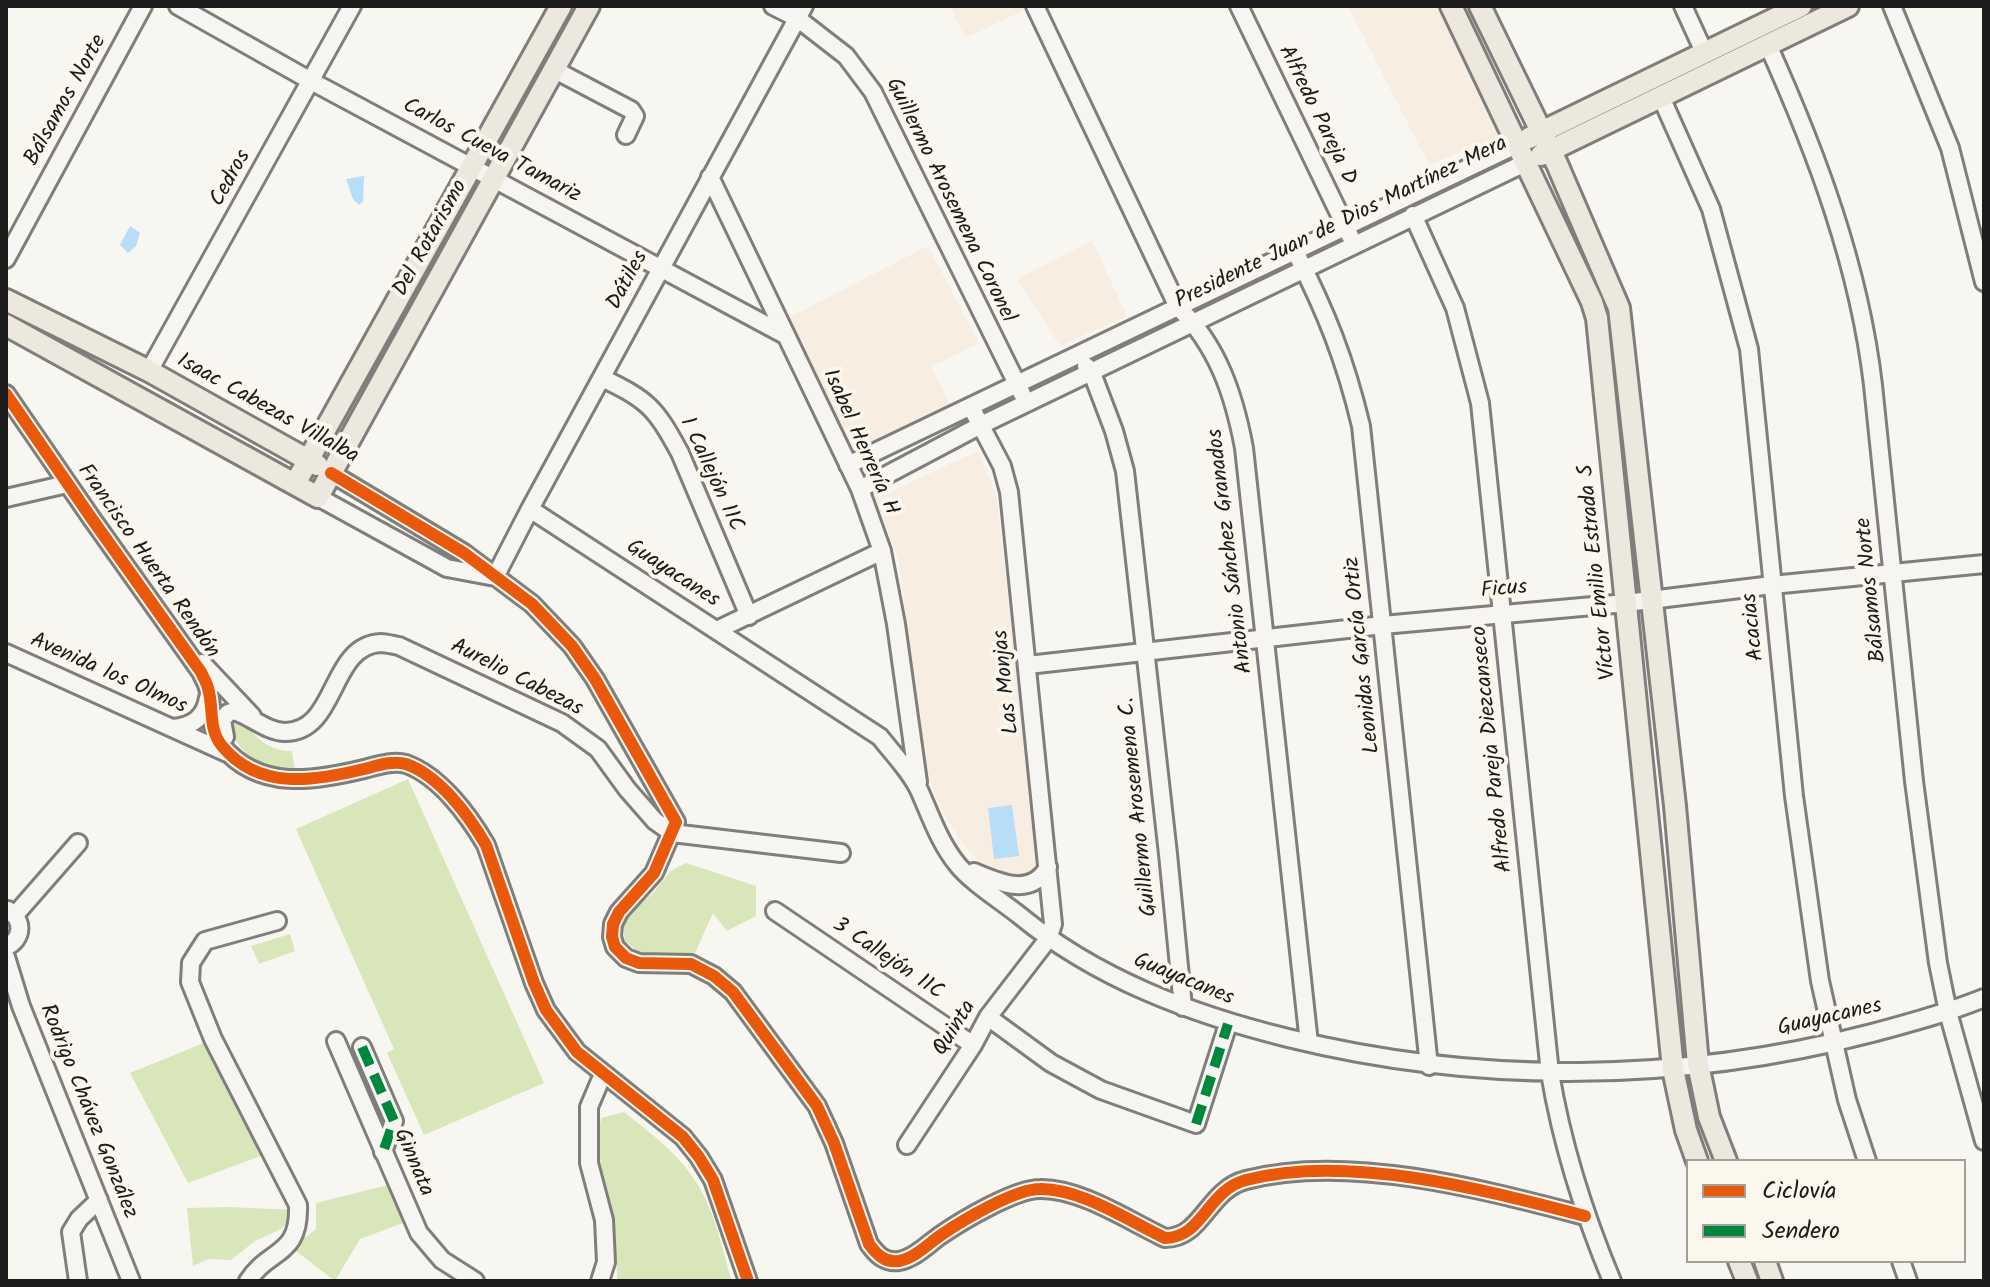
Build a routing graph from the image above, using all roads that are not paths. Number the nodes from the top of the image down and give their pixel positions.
1 (143, 6) edge
2 (178, 6) edge
3 (352, 6) edge
4 (561, 6) edge
5 (589, 6) edge
6 (773, 6) edge
7 (1035, 6) edge
8 (1239, 6) edge
9 (1451, 6) edge
10 (1480, 6) edge
11 (1683, 6) edge
12 (1801, 6) edge
13 (1848, 6) edge
14 (1892, 6) edge
15 (800, 12) edge
16 (1768, 45) junction
17 (1705, 54) junction
18 (553, 69) junction
19 (311, 81) junction
20 (1661, 97) junction
21 (626, 135) dead end
22 (1533, 145) junction
23 (472, 166) junction
24 (710, 177) junction
25 (493, 178) junction
26 (1413, 215) junction
27 (1345, 227) junction
28 (1355, 245) junction
29 (1295, 251) junction
30 (6, 259) edge
31 (661, 268) junction
32 (1304, 269) junction
33 (1984, 282) edge
34 (6, 300) edge
35 (1178, 307) junction
36 (1193, 322) junction
37 (6, 325) edge
38 (785, 335) junction
39 (1077, 356) junction
40 (149, 371) junction
41 (1626, 372) junction
42 (1092, 373) junction
43 (1601, 374) junction
44 (602, 378) junction
45 (1017, 385) junction
46 (6, 394) edge
47 (1026, 404) junction
48 (971, 407) junction
49 (981, 425) junction
50 (308, 460) junction
51 (848, 465) junction
52 (331, 473) junction
53 (67, 484) junction
54 (295, 484) junction
55 (860, 489) junction
56 (318, 497) junction
57 (6, 498) edge
58 (530, 509) junction
59 (882, 551) junction
60 (1984, 564) edge
61 (1894, 574) junction
62 (495, 577) junction
63 (1772, 585) junction
64 (1650, 600) junction
65 (1626, 603) junction
66 (1502, 613) junction
67 (749, 616) junction
68 (1383, 625) junction
69 (717, 630) junction
70 (174, 633) junction
71 (1264, 638) junction
72 (1145, 650) junction
73 (6, 653) edge
74 (1028, 665) junction
75 (208, 688) junction
76 (907, 706) junction
77 (260, 721) junction
78 (173, 728) junction
79 (880, 737) junction
80 (235, 758) junction
81 (920, 792) junction
82 (1675, 806) junction
83 (1648, 807) junction
84 (672, 833) junction
85 (78, 843) dead end
86 (841, 853) dead end
87 (957, 865) junction
88 (1048, 867) junction
89 (775, 911) dead end
90 (10, 912) edge
91 (277, 921) dead end
92 (1048, 939) junction
93 (6, 947) edge
94 (6, 957) edge
95 (1984, 998) edge
96 (1183, 1007) junction
97 (1948, 1012) junction
98 (988, 1017) junction
99 (1228, 1024) junction
100 (336, 1041) dead end
101 (1309, 1043) junction
102 (1835, 1043) junction
103 (973, 1045) junction
104 (362, 1047) dead end
105 (1698, 1064) junction
106 (1429, 1066) junction
107 (1673, 1069) junction
108 (1550, 1073) junction
109 (603, 1074) junction
110 (1984, 1141) edge
111 (907, 1145) dead end
112 (383, 1152) junction
113 (1696, 1159) edge
114 (1725, 1159) edge
115 (1866, 1159) edge
116 (99, 1200) junction
117 (1585, 1216) junction
118 (78, 1281) edge
119 (131, 1281) edge
120 (248, 1281) edge
121 (475, 1281) edge
122 (600, 1281) edge
123 (748, 1281) edge
124 (1612, 1281) edge

1 - 30 street, Bálsamos Norte
2 - 19 street, Carlos Cueva Tamariz
3 - 19 street, Cedros
4 - 23 main road, Del Rotarismo
5 - 18 main road, Del Rotarismo
6 - 15 street, Guillermo Arosemena Coronel
7 - 35 street, Antonio Sánchez Granados
8 - 27 street, Alfredo Pareja D
9 - 22 main road
10 - 22 main road, Víctor Emilio Estrada S
11 - 17 street
12 - 17 main road, Presidente Juan de Dios Martínez Mera
13 - 16 main road, Presidente Juan de Dios Martínez Mera
14 - 33 street
15 - 24 street, Dátiles
15 - 45 street, Guillermo Arosemena Coronel
16 - 20 main road, Presidente Juan de Dios Martínez Mera
16 - 61 street, Bálsamos Norte
17 - 22 main road, Presidente Juan de Dios Martínez Mera
18 - 21 street
18 - 25 main road, Del Rotarismo
19 - 23 street, Carlos Cueva Tamariz
19 - 40 street, Cedros
20 - 22 main road, Presidente Juan de Dios Martínez Mera
20 - 63 street, Acacias
22 - 26 street, Presidente Juan de Dios Martínez Mera
22 - 27 street, Presidente Juan de Dios Martínez Mera
22 - 41 main road, Víctor Emilio Estrada S
22 - 43 main road, Víctor Emilio Estrada S
23 - 25 street, Carlos Cueva Tamariz
23 - 50 main road, Del Rotarismo
24 - 31 street, Dátiles
24 - 38 street, Isabel Herrería H
25 - 31 street, Carlos Cueva Tamariz
25 - 52 main road, Del Rotarismo
26 - 28 street, Presidente Juan de Dios Martínez Mera
26 - 66 street, Alfredo Pareja Diezcanseco
27 - 28 street, Alfredo Pareja D
27 - 29 street, Presidente Juan de Dios Martínez Mera
28 - 32 street, Presidente Juan de Dios Martínez Mera
29 - 32 street, Leonidas García Ortiz
29 - 35 street, Presidente Juan de Dios Martínez Mera
31 - 38 street, Carlos Cueva Tamariz
31 - 44 street, Dátiles
32 - 36 street, Presidente Juan de Dios Martínez Mera
32 - 68 street, Leonidas García Ortiz
34 - 40 main road, Isaac Cabezas Villalba
35 - 36 street, Antonio Sánchez Granados
35 - 39 street, Presidente Juan de Dios Martínez Mera
36 - 42 street, Presidente Juan de Dios Martínez Mera
36 - 71 street, Antonio Sánchez Granados
37 - 54 main road, Isaac Cabezas Villalba
38 - 51 street, Isabel Herrería H
39 - 42 street
39 - 45 street, Presidente Juan de Dios Martínez Mera
40 - 50 main road, Isaac Cabezas Villalba
41 - 43 main road
41 - 64 main road, Víctor Emilio Estrada S
42 - 47 street, Presidente Juan de Dios Martínez Mera
42 - 72 street
43 - 65 main road, Víctor Emilio Estrada S
44 - 58 street, Dátiles
44 - 67 street, 1 Callejón 11C
45 - 47 street, Guillermo Arosemena Coronel
45 - 48 street, Presidente Juan de Dios Martínez Mera
46 - 53 street, Francisco Huerta Rendón
47 - 49 street, Presidente Juan de Dios Martínez Mera
48 - 49 street
48 - 51 street, Presidente Juan de Dios Martínez Mera
49 - 55 street, Presidente Juan de Dios Martínez Mera
49 - 74 street, Las Monjas
50 - 52 main road, Isaac Cabezas Villalba
50 - 54 main road, Del Rotarismo
51 - 55 street, Isabel Herrería H
52 - 56 main road, Del Rotarismo
52 - 62 street, Isaac Cabezas Villalba
53 - 57 street
53 - 70 street, Francisco Huerta Rendón
54 - 56 main road, Isaac Cabezas Villalba
55 - 59 street, Isabel Herrería H
56 - 62 street, Isaac Cabezas Villalba
58 - 62 street, Dátiles
58 - 69 street, Guayacanes
59 - 67 street
59 - 76 street, Isabel Herrería H
60 - 61 street, Ficus
61 - 63 street, Ficus
61 - 97 street, Bálsamos Norte
62 - 84 street, Isaac Cabezas Villalba
63 - 64 street, Ficus
63 - 102 street, Acacias
64 - 65 street, Ficus
64 - 82 main road, Víctor Emilio Estrada S
65 - 66 street, Ficus
65 - 83 main road, Víctor Emilio Estrada S
66 - 68 street, Ficus
66 - 108 street, Alfredo Pareja Diezcanseco
67 - 69 street
68 - 71 street, Ficus
68 - 106 street, Leonidas García Ortiz
69 - 79 street, Guayacanes
70 - 75 street, Francisco Huerta Rendón
70 - 77 street
71 - 72 street, Ficus
71 - 101 street, Antonio Sánchez Granados
72 - 74 street, Ficus
72 - 96 street, Guillermo Arosemena C.
73 - 78 street, Avenida los Olmos
74 - 88 street, Las Monjas
75 - 78 street
75 - 80 street, Francisco Huerta Rendón
76 - 79 street
76 - 81 street, Isabel Herrería H
77 - 80 street, Aurelio Cabezas
77 - 84 street, Aurelio Cabezas
78 - 80 street, Avenida los Olmos
79 - 81 street, Guayacanes
80 - 109 street
81 - 87 street, Guayacanes
82 - 83 main road
82 - 105 main road, Víctor Emilio Estrada S
83 - 107 main road, Víctor Emilio Estrada S
84 - 86 street
84 - 117 street
85 - 90 street
87 - 88 street
87 - 92 street, Guayacanes
88 - 92 street, Las Monjas
89 - 103 street, 3 Callejón 11C
90 - 93 street
91 - 120 street
92 - 96 street, Guayacanes
92 - 98 street, Quinta
94 - 116 street, Rodrigo Chávez González
95 - 97 street, Guayacanes
96 - 99 street, Guayacanes
97 - 102 street, Guayacanes
97 - 110 street, Bálsamos Norte
98 - 99 street
98 - 103 street, Quinta
99 - 101 street, Guayacanes
100 - 112 street, Ginnata
101 - 106 street, Guayacanes
102 - 105 street, Guayacanes
102 - 115 street, Acacias
103 - 111 street, Quinta
104 - 112 street
105 - 107 street, Guayacanes
105 - 114 main road, Víctor Emilio Estrada S
106 - 108 street, Guayacanes
107 - 108 street, Guayacanes
107 - 113 main road, Víctor Emilio Estrada S
108 - 117 street, Alfredo Pareja Diezcanseco
109 - 122 street
109 - 123 street
112 - 121 street, Ginnata
116 - 118 street
116 - 119 street, Rodrigo Chávez González
117 - 124 street, Alfredo Pareja Diezcanseco

